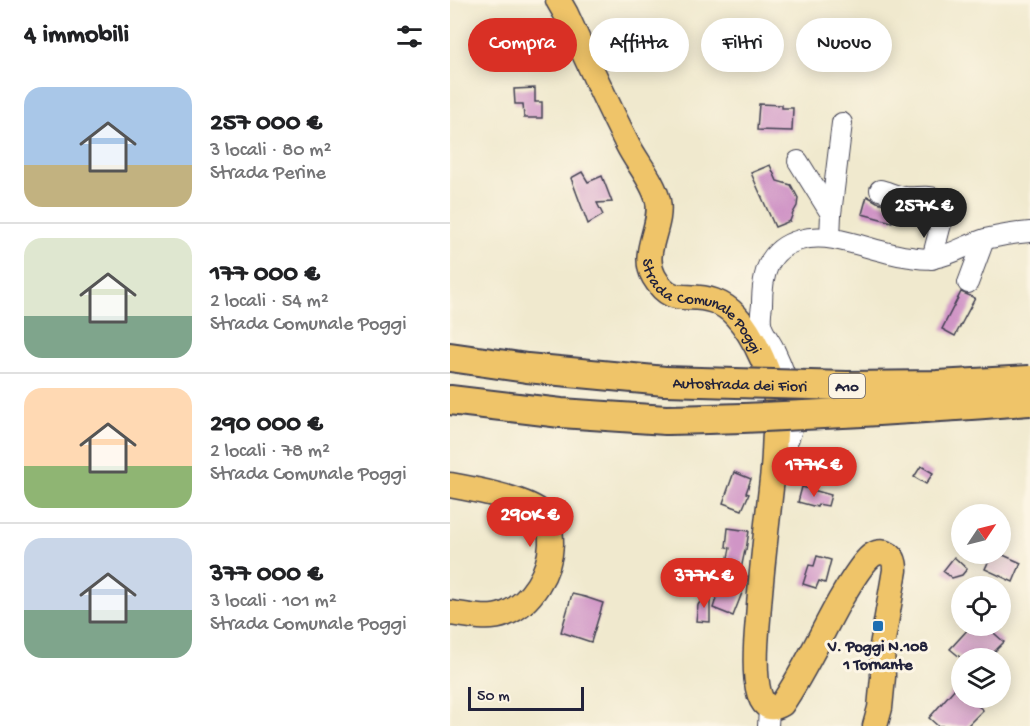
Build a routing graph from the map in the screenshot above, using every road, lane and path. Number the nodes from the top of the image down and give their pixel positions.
1 (564, 5) edge
2 (842, 123) dead end
3 (798, 161) dead end
4 (880, 190) dead end
5 (831, 214) junction
6 (1030, 232) edge
7 (823, 238) junction
8 (984, 240) junction
9 (932, 259) junction
10 (968, 283) dead end
11 (450, 357) edge
12 (1030, 380) edge
13 (450, 400) edge
14 (1030, 401) edge
15 (773, 462) junction
16 (450, 485) edge
17 (450, 614) edge
18 (769, 718) edge
19 (875, 726) edge

1 - 15 main road, Strada Comunale Poggi
2 - 5 street
3 - 5 street
4 - 9 street
5 - 7 street
6 - 8 street
7 - 9 street
7 - 15 street
8 - 9 street
8 - 10 street
11 - 12 highway, Autostrada dei Fiori / A10, bridge
13 - 14 highway, Autostrada dei Fiori / A10, bridge
15 - 18 main road, Strada Comunale Poggi
16 - 17 main road
18 - 19 main road, Strada Comunale Poggi

